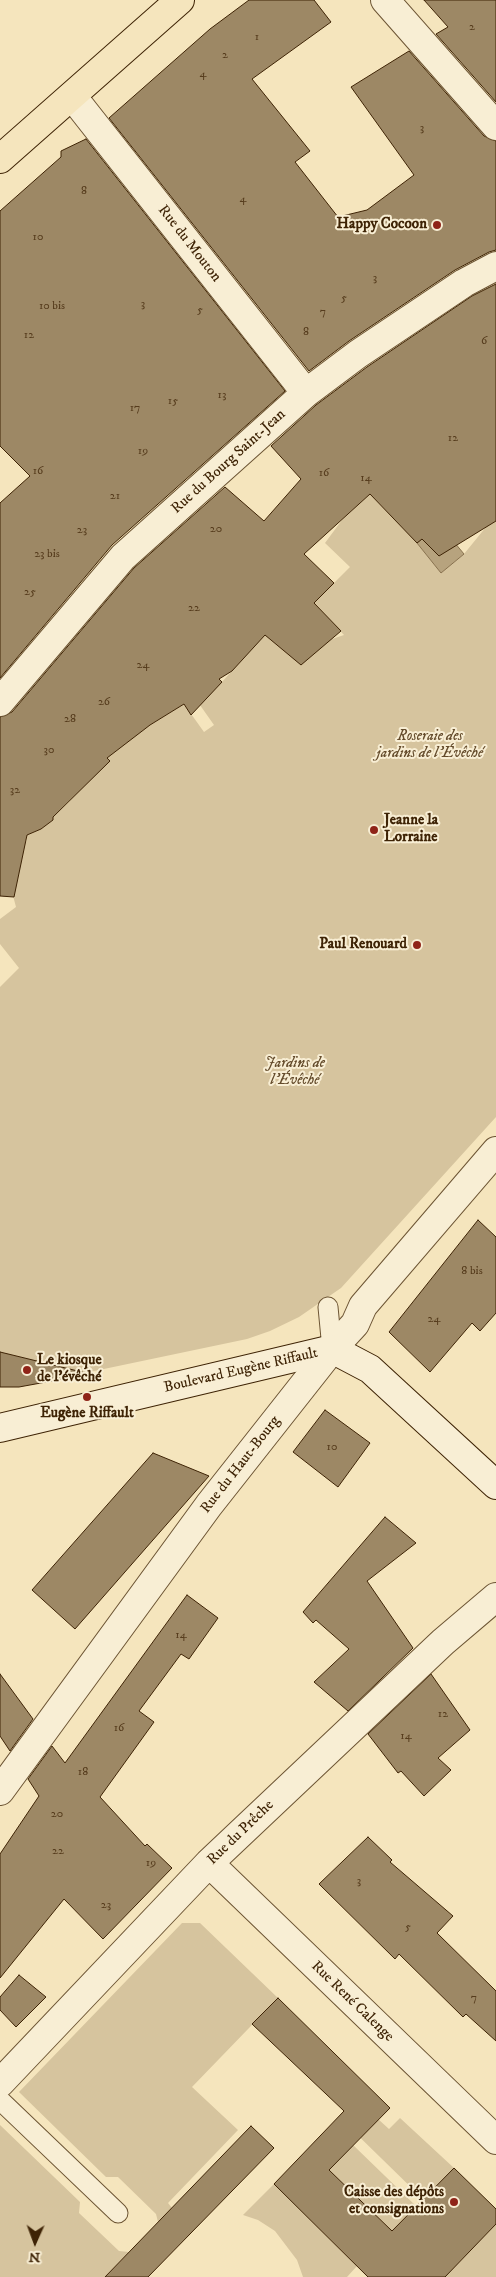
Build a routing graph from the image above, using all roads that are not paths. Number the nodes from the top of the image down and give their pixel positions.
1 (180, 0) edge
2 (386, 0) edge
3 (72, 96) junction
4 (496, 126) edge
5 (0, 159) edge
6 (496, 266) edge
7 (306, 393) junction
8 (0, 702) edge
9 (496, 1152) edge
10 (328, 1307) dead end
11 (332, 1349) junction
12 (0, 1428) edge
13 (496, 1485) edge
14 (496, 1597) edge
15 (0, 1791) edge
16 (209, 1863) junction
17 (0, 2083) edge
18 (0, 2100) edge
19 (496, 2140) edge
20 (118, 2213) dead end

1 - 3 main road
2 - 4 street
3 - 5 main road
3 - 7 street, Rue du Mouton
6 - 7 street, Rue du Bourg Saint-Jean
7 - 8 street, Rue du Bourg Saint-Jean
9 - 11 street, Rue du Haut-Bourg
10 - 11 lane
11 - 12 street, Boulevard Eugène Riffault
11 - 13 street, Boulevard Eugène Riffault
11 - 15 street, Rue du Haut-Bourg
14 - 16 street, Rue du Prêche
16 - 17 street, Rue du Prêche
16 - 19 street, Rue René Calenge
18 - 20 lane

